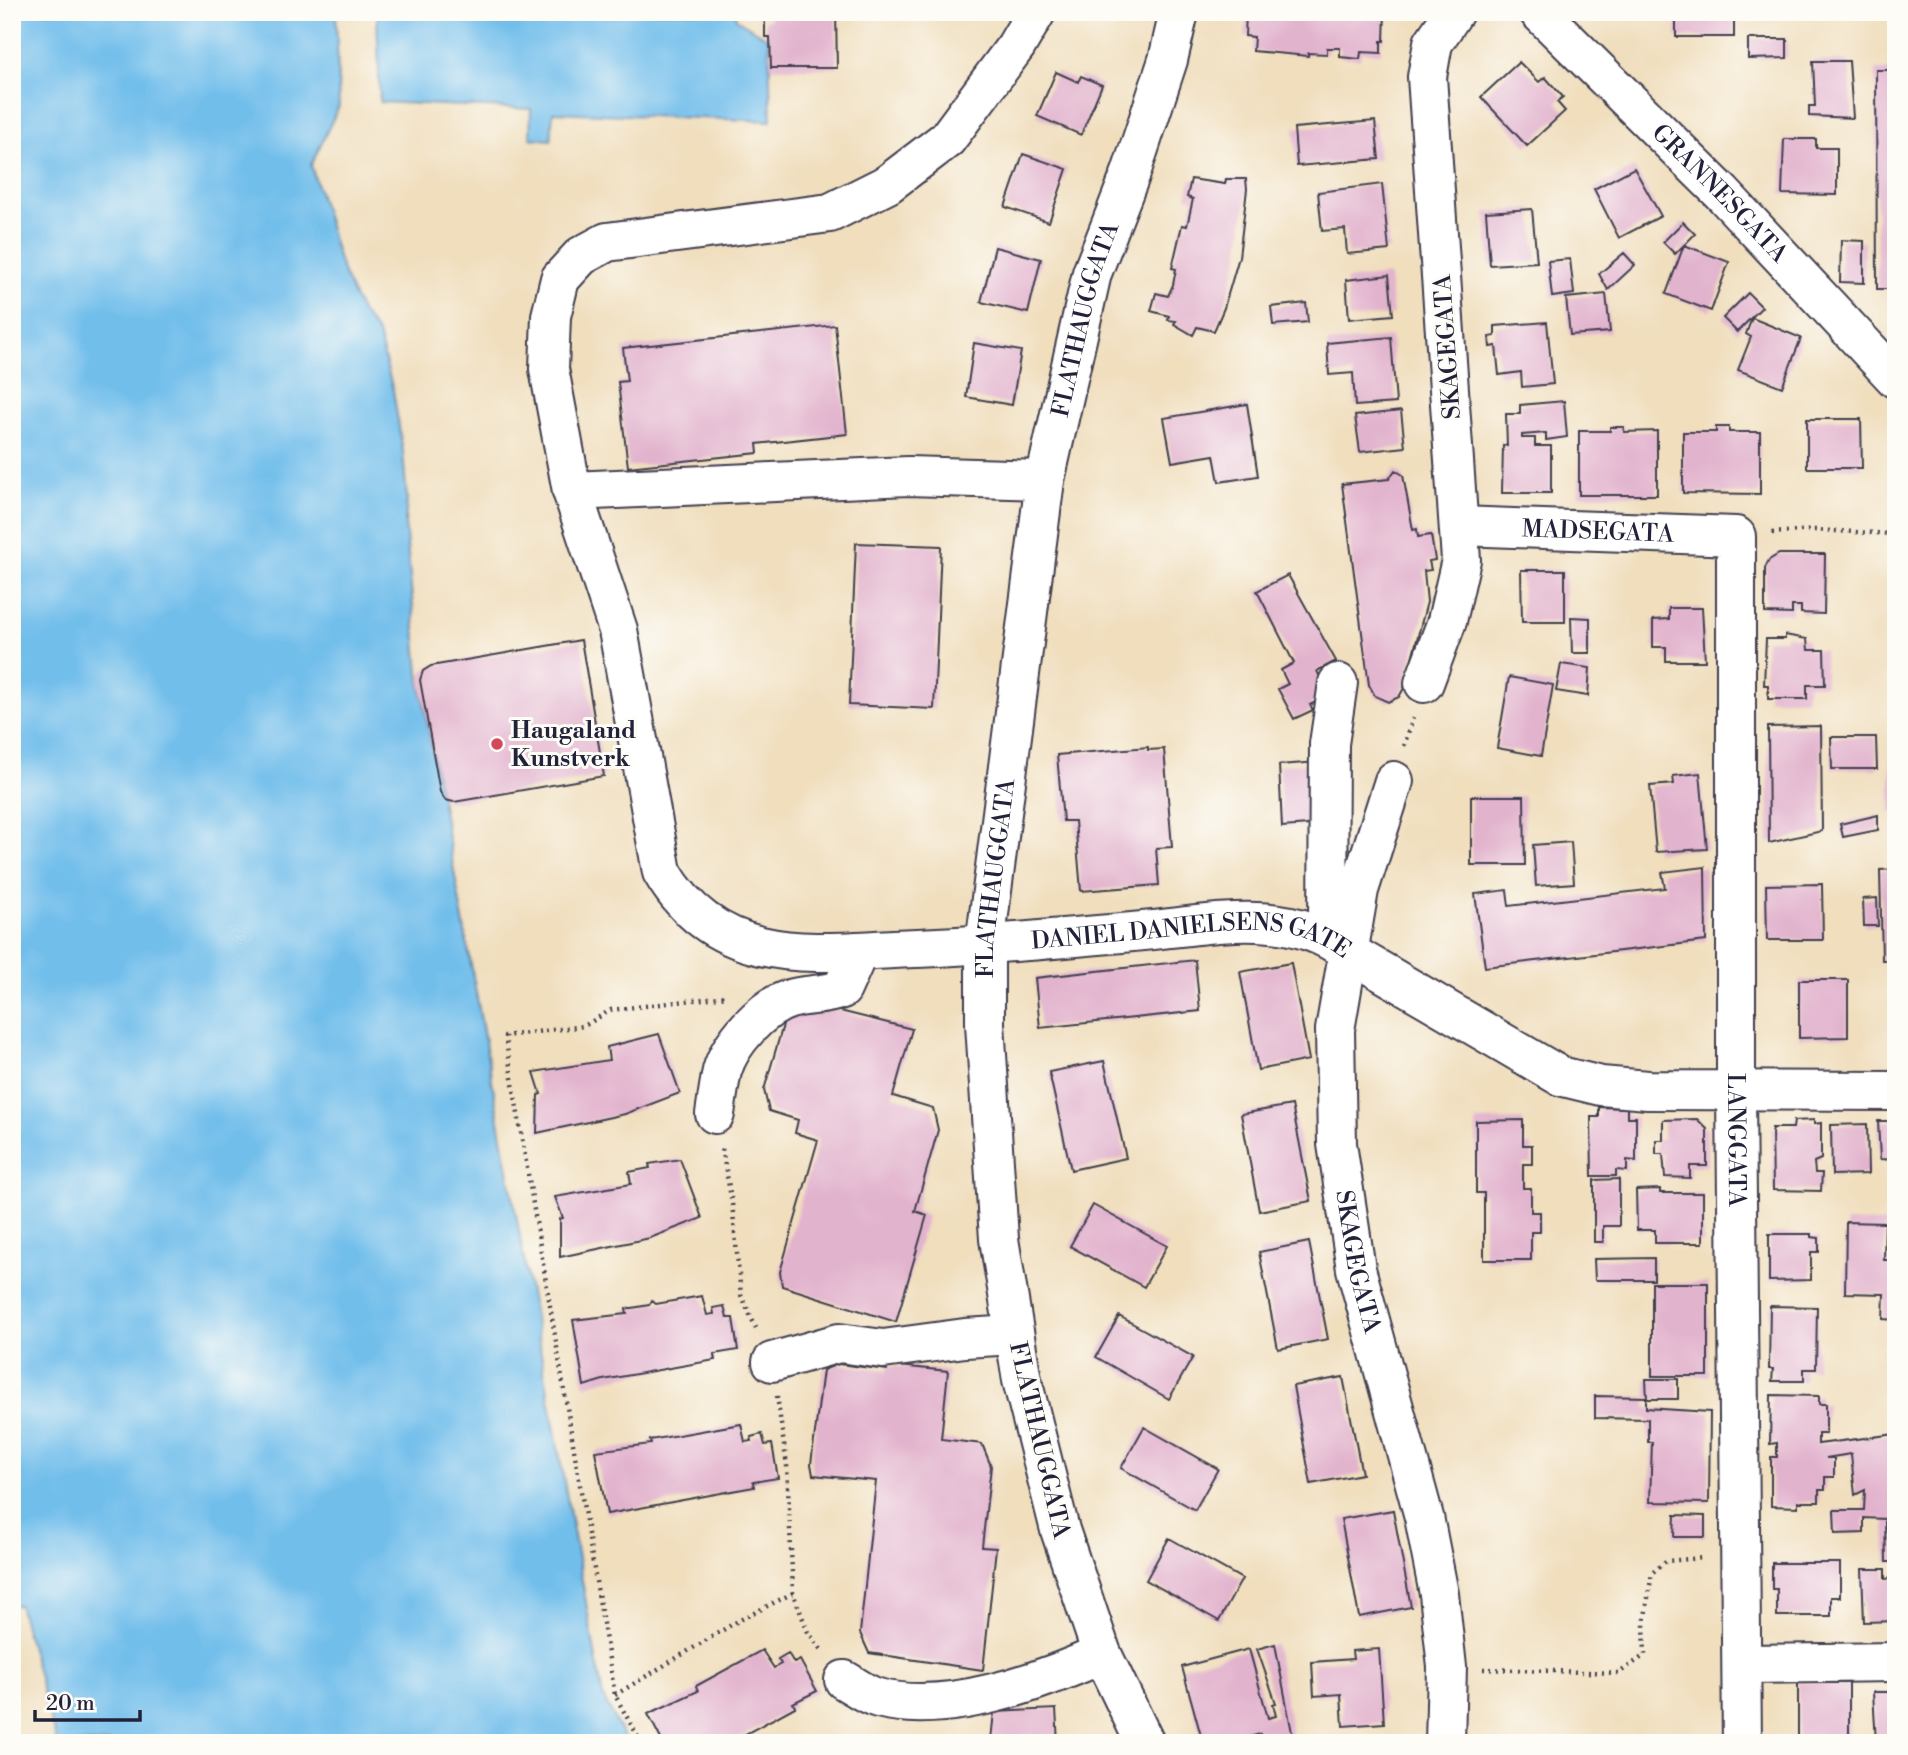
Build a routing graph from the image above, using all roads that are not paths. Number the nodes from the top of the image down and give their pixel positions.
1 (1036, 12) edge
2 (1179, 12) edge
3 (1454, 12) edge
4 (1539, 12) edge
5 (1896, 379) edge
6 (1045, 480) junction
7 (572, 491) junction
8 (1460, 526) junction
9 (1736, 536) joint
10 (1338, 683) dead end
11 (1424, 683) road end
12 (1394, 781) road end
13 (1338, 944) junction
14 (985, 946) junction
15 (859, 951) junction
16 (1736, 1091) junction
17 (1896, 1091) edge
18 (715, 1114) road end
19 (1014, 1335) junction
20 (772, 1362) road end
21 (1102, 1654) junction
22 (1896, 1662) edge
23 (1742, 1664) junction
24 (844, 1680) road end
25 (1145, 1743) edge
26 (1445, 1743) edge
27 (1742, 1743) edge

1 - 7 street, DANIEL DANIELSENS GATE
2 - 6 street, FLATHAUGGATA
3 - 8 street, SKAGEGATA
4 - 5 street, GRANNESGATA
6 - 7 street
6 - 14 street, FLATHAUGGATA
7 - 15 street, DANIEL DANIELSENS GATE
8 - 9 street, MADSEGATA
8 - 11 street, SKAGEGATA
9 - 16 street, LANGGATA
10 - 13 street
12 - 13 street, SKAGEGATA
13 - 14 street, DANIEL DANIELSENS GATE
13 - 16 street, DANIEL DANIELSENS GATE
13 - 26 street, SKAGEGATA
14 - 15 street, DANIEL DANIELSENS GATE
14 - 19 street, FLATHAUGGATA
15 - 18 street
16 - 17 street, DANIEL DANIELSENS GATE
16 - 23 street, LANGGATA
19 - 20 street
19 - 21 street, FLATHAUGGATA
21 - 24 street
21 - 25 street, FLATHAUGGATA
22 - 23 street
23 - 27 street, LANGGATA

